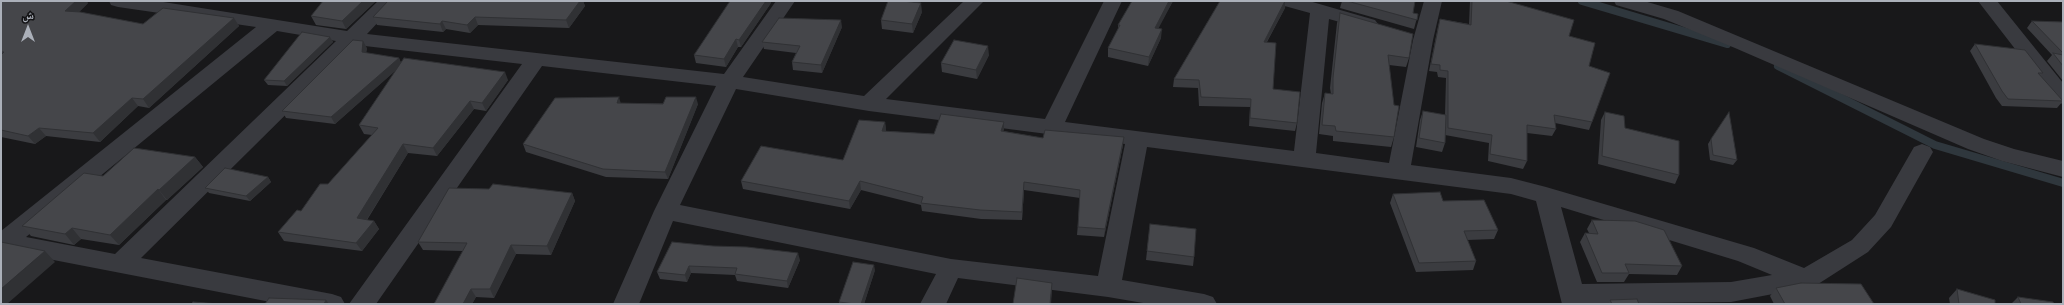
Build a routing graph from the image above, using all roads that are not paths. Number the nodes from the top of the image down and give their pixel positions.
1 (118, 1) edge
2 (122, 1) edge
3 (389, 1) edge
4 (786, 1) edge
5 (975, 1) edge
6 (1113, 1) edge
7 (1288, 1) edge
8 (1434, 1) edge
9 (1623, 1) edge
10 (1987, 1) edge
11 (1667, 8) edge
12 (1320, 10) junction
13 (273, 24) junction
14 (1386, 29) edge
15 (351, 38) junction
16 (537, 58) junction
17 (729, 81) junction
18 (2063, 97) edge
19 (869, 104) junction
20 (1051, 128) junction
21 (1137, 140) junction
22 (1922, 152) dead end
23 (1304, 159) junction
24 (2063, 169) edge
25 (1399, 170) junction
26 (1546, 195) junction
27 (666, 211) junction
28 (2, 242) edge
29 (120, 263) junction
30 (951, 268) junction
31 (1806, 279) junction
32 (1108, 287) junction
33 (1574, 299) edge
34 (1702, 299) edge
35 (332, 304) edge
36 (362, 304) edge
37 (626, 304) edge
38 (933, 304) edge
39 (1204, 304) edge

1 - 2 street
2 - 13 street
3 - 15 street
4 - 17 street
5 - 19 street
6 - 20 street
7 - 12 street
8 - 25 street
9 - 11 street
10 - 18 street
11 - 24 street
12 - 14 street
12 - 23 street
13 - 15 street
13 - 28 street
15 - 16 street
15 - 29 street
16 - 17 street
16 - 36 street
17 - 19 street
17 - 27 street
19 - 20 street
20 - 21 street
21 - 23 street
21 - 32 street
22 - 31 street
23 - 25 street
25 - 26 street
26 - 31 street
26 - 33 street
27 - 30 street
27 - 37 street
28 - 29 street
29 - 35 street
30 - 32 street
30 - 38 street
31 - 34 street
32 - 39 street
33 - 34 street

